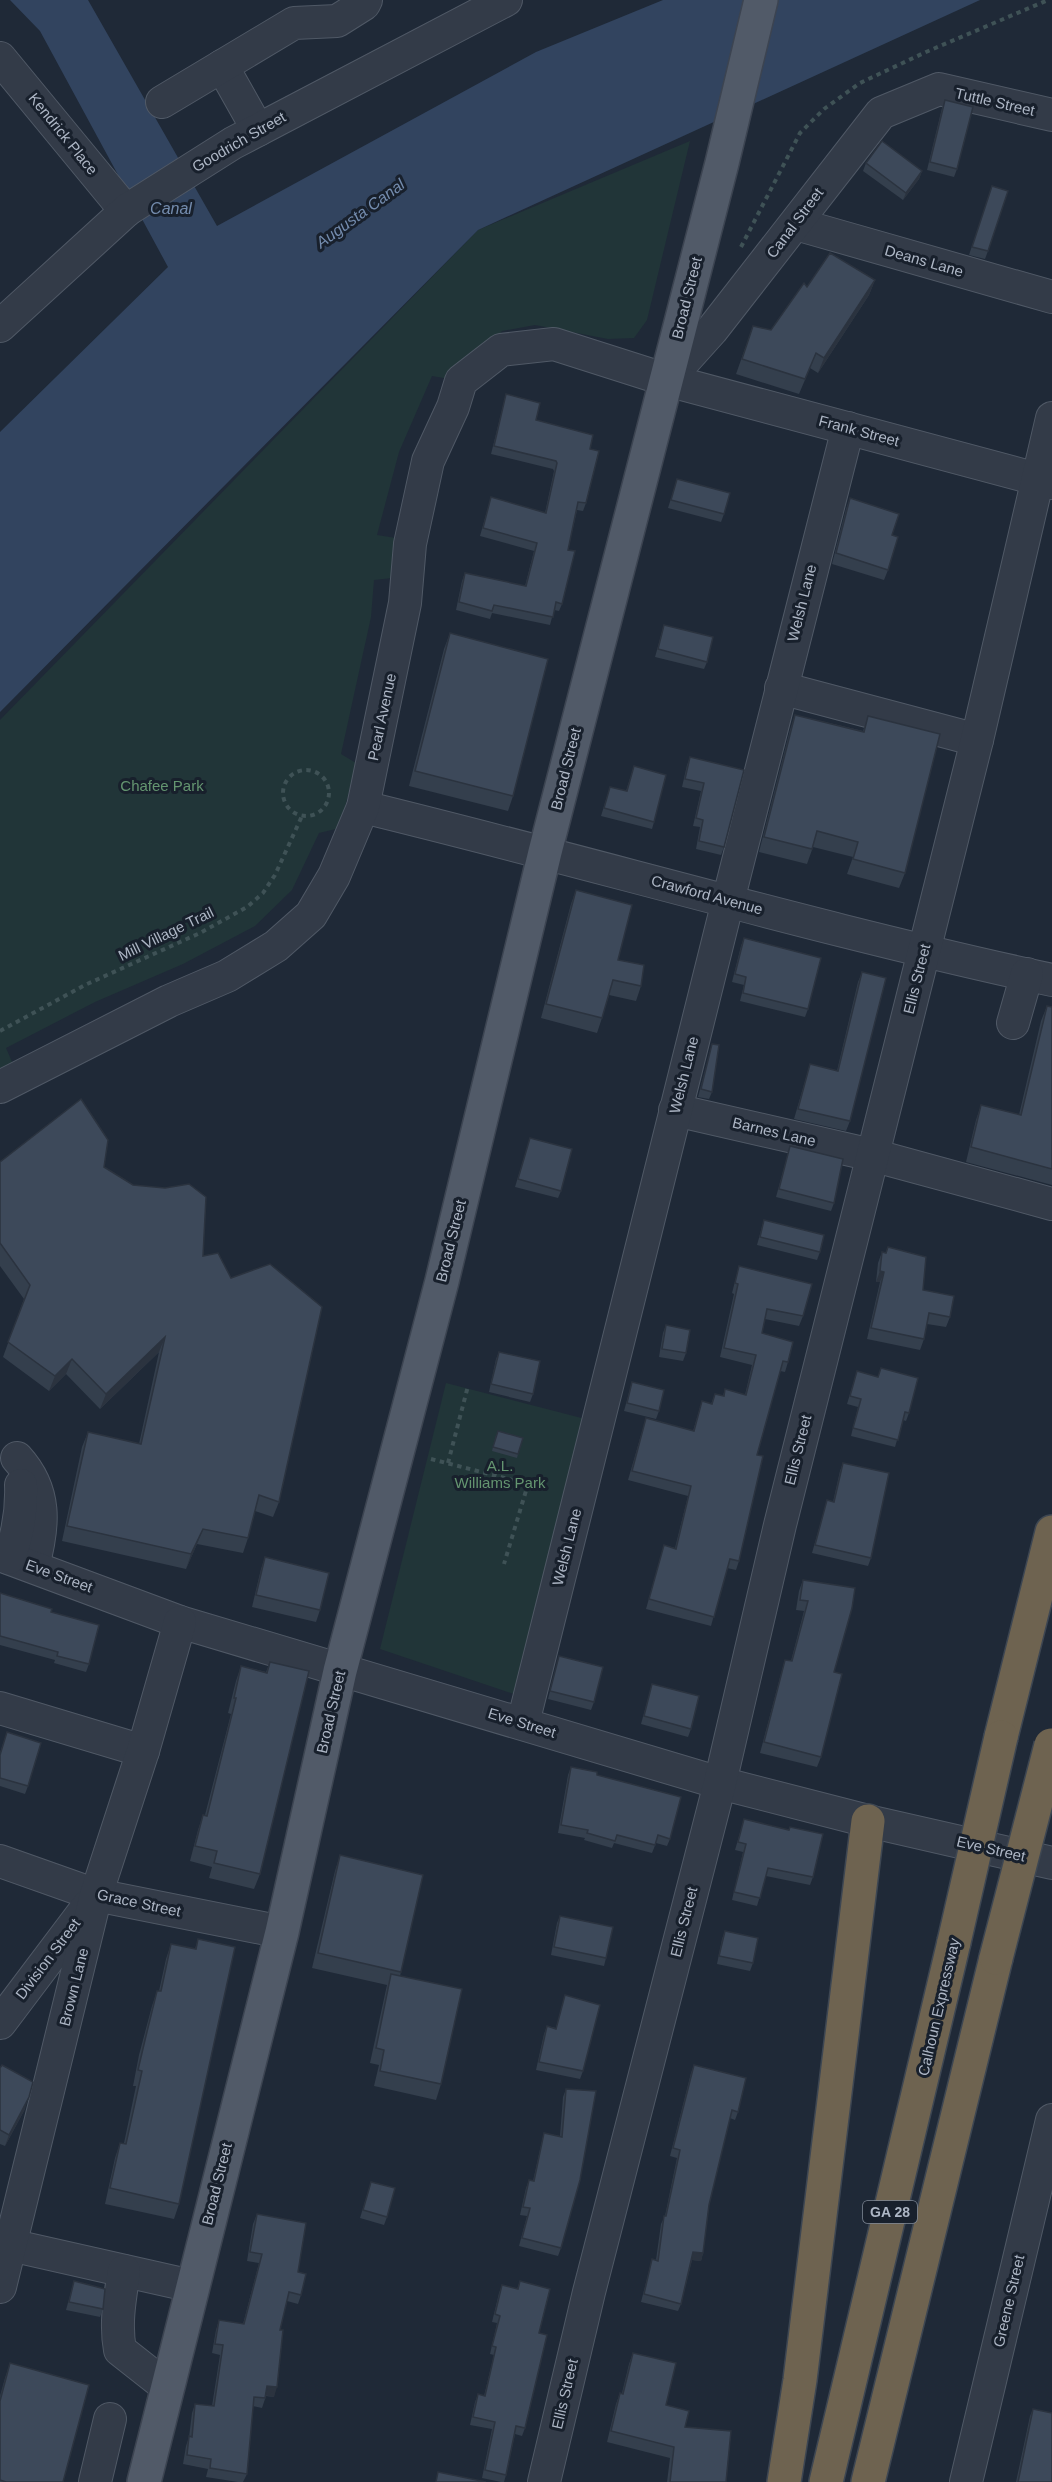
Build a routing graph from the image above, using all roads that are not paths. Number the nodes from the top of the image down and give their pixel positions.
1 (366, 0) edge
2 (506, 0) edge
3 (761, 0) edge
4 (0, 58) edge
5 (222, 66) junction
6 (939, 89) joint
7 (162, 102) dead end
8 (1052, 115) edge
9 (258, 130) junction
10 (127, 210) junction
11 (796, 224) junction
12 (1052, 297) edge
13 (0, 326) edge
14 (667, 380) junction
15 (1052, 418) edge
16 (848, 428) junction
17 (1045, 481) edge
18 (781, 688) junction
19 (977, 740) junction
20 (363, 807) junction
21 (545, 852) junction
22 (728, 901) junction
23 (924, 952) junction
24 (1040, 977) edge
25 (1013, 1023) dead end
26 (0, 1087) edge
27 (675, 1110) junction
28 (872, 1155) junction
29 (1052, 1204) edge
30 (1052, 1532) edge
31 (14, 1560) edge
32 (180, 1622) junction
33 (340, 1671) junction
34 (0, 1708) edge
35 (524, 1723) junction
36 (1052, 1743) edge
37 (143, 1751) junction
38 (720, 1783) junction
39 (868, 1821) junction
40 (0, 1861) edge
41 (1052, 1863) edge
42 (96, 1895) junction
43 (282, 1932) junction
44 (0, 2023) edge
45 (1052, 2120) edge
46 (10, 2245) junction
47 (124, 2271) junction
48 (192, 2286) junction
49 (0, 2287) edge
50 (167, 2387) junction
51 (110, 2419) dead end
52 (96, 2482) edge
53 (144, 2482) edge
54 (544, 2482) edge
55 (784, 2482) edge
56 (826, 2482) edge
57 (868, 2482) edge
58 (966, 2482) edge

1 - 5 street
2 - 9 street, Goodrich Street
3 - 14 main road, Broad Street
4 - 10 street, Kendrick Place
5 - 7 street
5 - 9 street
6 - 8 street, Tuttle Street
6 - 11 street, Canal Street
9 - 10 street, Goodrich Street
10 - 13 street, Goodrich Street
11 - 12 street, Deans Lane
11 - 14 street, Canal Street
14 - 16 street, Frank Street
14 - 20 street, Pearl Avenue
14 - 21 main road, Broad Street
15 - 17 street, Ellis Street
16 - 17 street, Frank Street
16 - 18 street, Welsh Lane
17 - 19 street, Ellis Street
18 - 19 street
18 - 22 street, Welsh Lane
19 - 23 street, Ellis Street
20 - 21 street, Crawford Avenue
20 - 26 street, Pearl Avenue
21 - 22 street, Crawford Avenue
21 - 33 main road, Broad Street
22 - 23 street, Crawford Avenue
22 - 27 street, Welsh Lane
23 - 24 street, Crawford Avenue
23 - 28 street, Ellis Street
24 - 25 street
27 - 28 street, Barnes Lane
27 - 35 street, Welsh Lane
28 - 29 street, Barnes Lane
28 - 38 street, Ellis Street
30 - 56 highway, Calhoun Expressway / GA 28, bridge
31 - 32 street, Eve Street
32 - 33 street, Eve Street
32 - 37 street, Brown Lane
33 - 35 street, Eve Street
33 - 43 main road, Broad Street
34 - 37 street
35 - 38 street, Eve Street
36 - 57 highway, GA 28, bridge
37 - 42 street, Brown Lane
38 - 39 street, Eve Street
38 - 54 street, Ellis Street
39 - 41 street, Eve Street
39 - 55 highway
40 - 42 street, Grace Street
42 - 43 street, Grace Street
42 - 44 street, Division Street
42 - 46 street, Brown Lane
43 - 48 main road, Broad Street
45 - 58 street, Greene Street
46 - 47 street
46 - 49 street, Brown Lane
47 - 48 street
47 - 50 street
48 - 50 main road, Broad Street
50 - 53 main road, Broad Street
51 - 52 street

